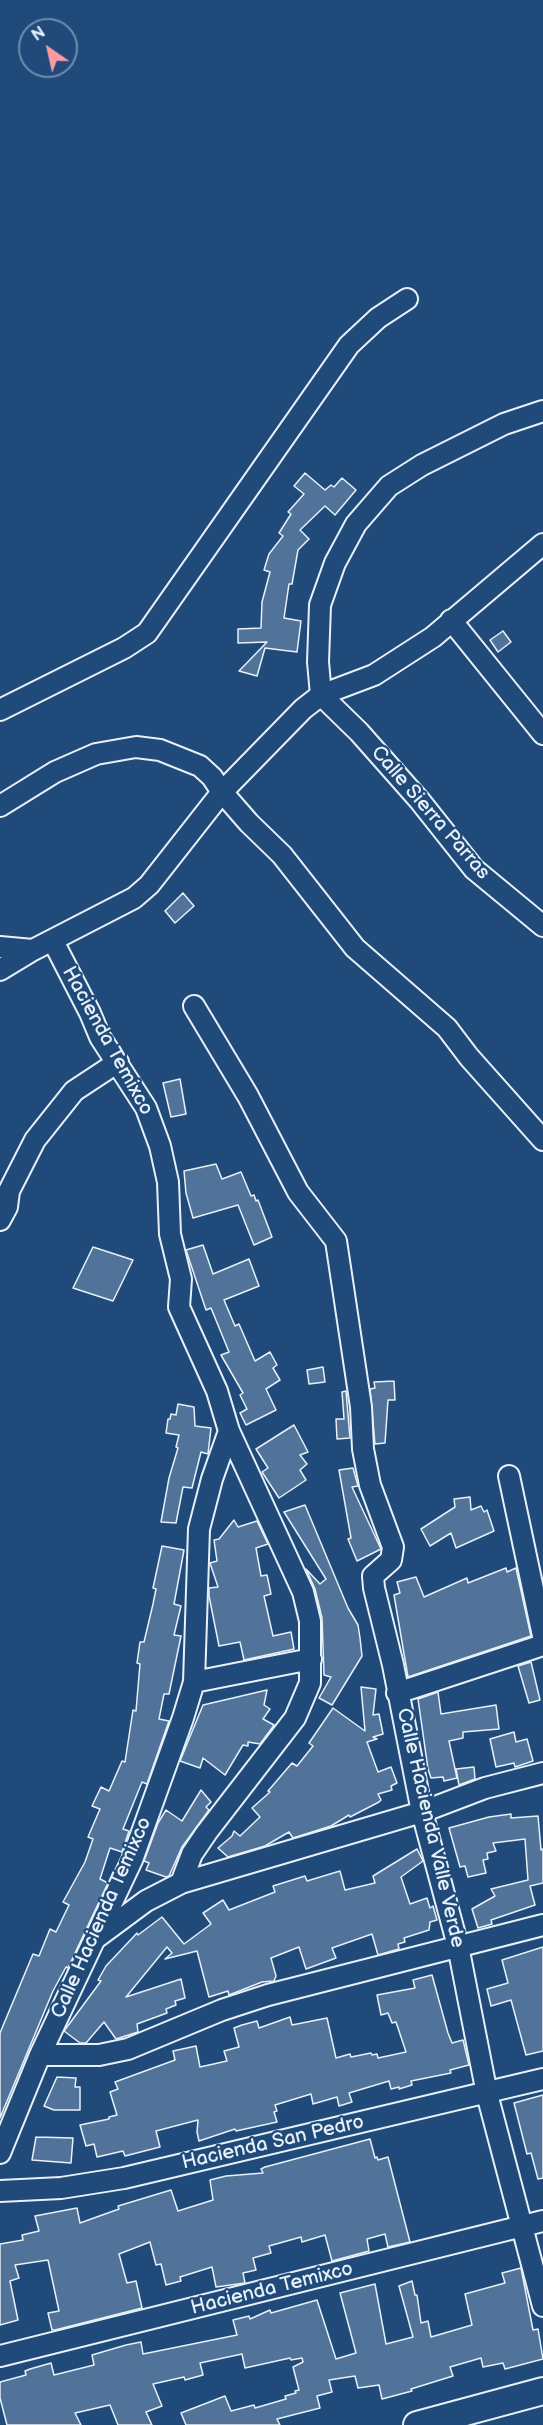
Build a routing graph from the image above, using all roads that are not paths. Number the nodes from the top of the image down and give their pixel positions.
1 (407, 299) dead end
2 (543, 411) edge
3 (543, 544) edge
4 (451, 620) junction
5 (321, 696) junction
6 (0, 710) edge
7 (543, 734) edge
8 (222, 792) junction
9 (0, 806) edge
10 (543, 926) edge
11 (53, 941) junction
12 (0, 947) edge
13 (33, 950) junction
14 (0, 970) edge
15 (194, 1006) dead end
16 (118, 1062) junction
17 (543, 1140) edge
18 (0, 1172) edge
19 (9, 1191) junction
20 (0, 1220) edge
21 (229, 1431) junction
22 (509, 1476) dead end
23 (543, 1636) edge
24 (543, 1645) edge
25 (311, 1659) junction
26 (194, 1682) junction
27 (397, 1693) junction
28 (543, 1773) edge
29 (422, 1812) junction
30 (181, 1883) junction
31 (543, 1925) edge
32 (93, 1941) junction
33 (458, 1946) junction
34 (40, 2055) junction
35 (543, 2079) edge
36 (487, 2094) junction
37 (0, 2153) edge
38 (0, 2191) edge
39 (543, 2221) edge
40 (523, 2226) junction
41 (543, 2306) edge
42 (0, 2356) edge
43 (543, 2391) edge
44 (417, 2425) edge

1 - 6 street
2 - 5 street
3 - 4 street
4 - 5 street
4 - 7 street
5 - 8 street
5 - 10 street, Calle Sierra Parras
8 - 9 street
8 - 11 street
8 - 17 street
11 - 13 street
11 - 16 street, Hacienda Temixco
12 - 13 street
13 - 14 street
15 - 27 street, Calle Hacienda Valle Verde
16 - 19 street
16 - 21 street, Hacienda Temixco
18 - 19 street
19 - 20 street
21 - 25 street, Hacienda Temixco
21 - 26 street, Calle Hacienda Temixco
22 - 23 street
24 - 27 street
25 - 26 street
25 - 30 street, Hacienda Temixco
26 - 32 street, Calle Hacienda Temixco
27 - 29 street, Calle Hacienda Valle Verde
28 - 29 street
29 - 30 street
29 - 33 street, Calle Hacienda Valle Verde
30 - 32 street
31 - 33 street
32 - 34 street, Calle Hacienda Temixco
33 - 34 street
33 - 36 street, Calle Hacienda Valle Verde
34 - 37 street, Calle Hacienda Temixco
35 - 36 street, Hacienda San Pedro
36 - 38 street, Hacienda San Pedro
36 - 40 street, Calle Hacienda Valle Verde
39 - 40 street, Hacienda Temixco
40 - 41 street, Calle Hacienda Valle Verde
40 - 42 street, Hacienda Temixco
43 - 44 main road

